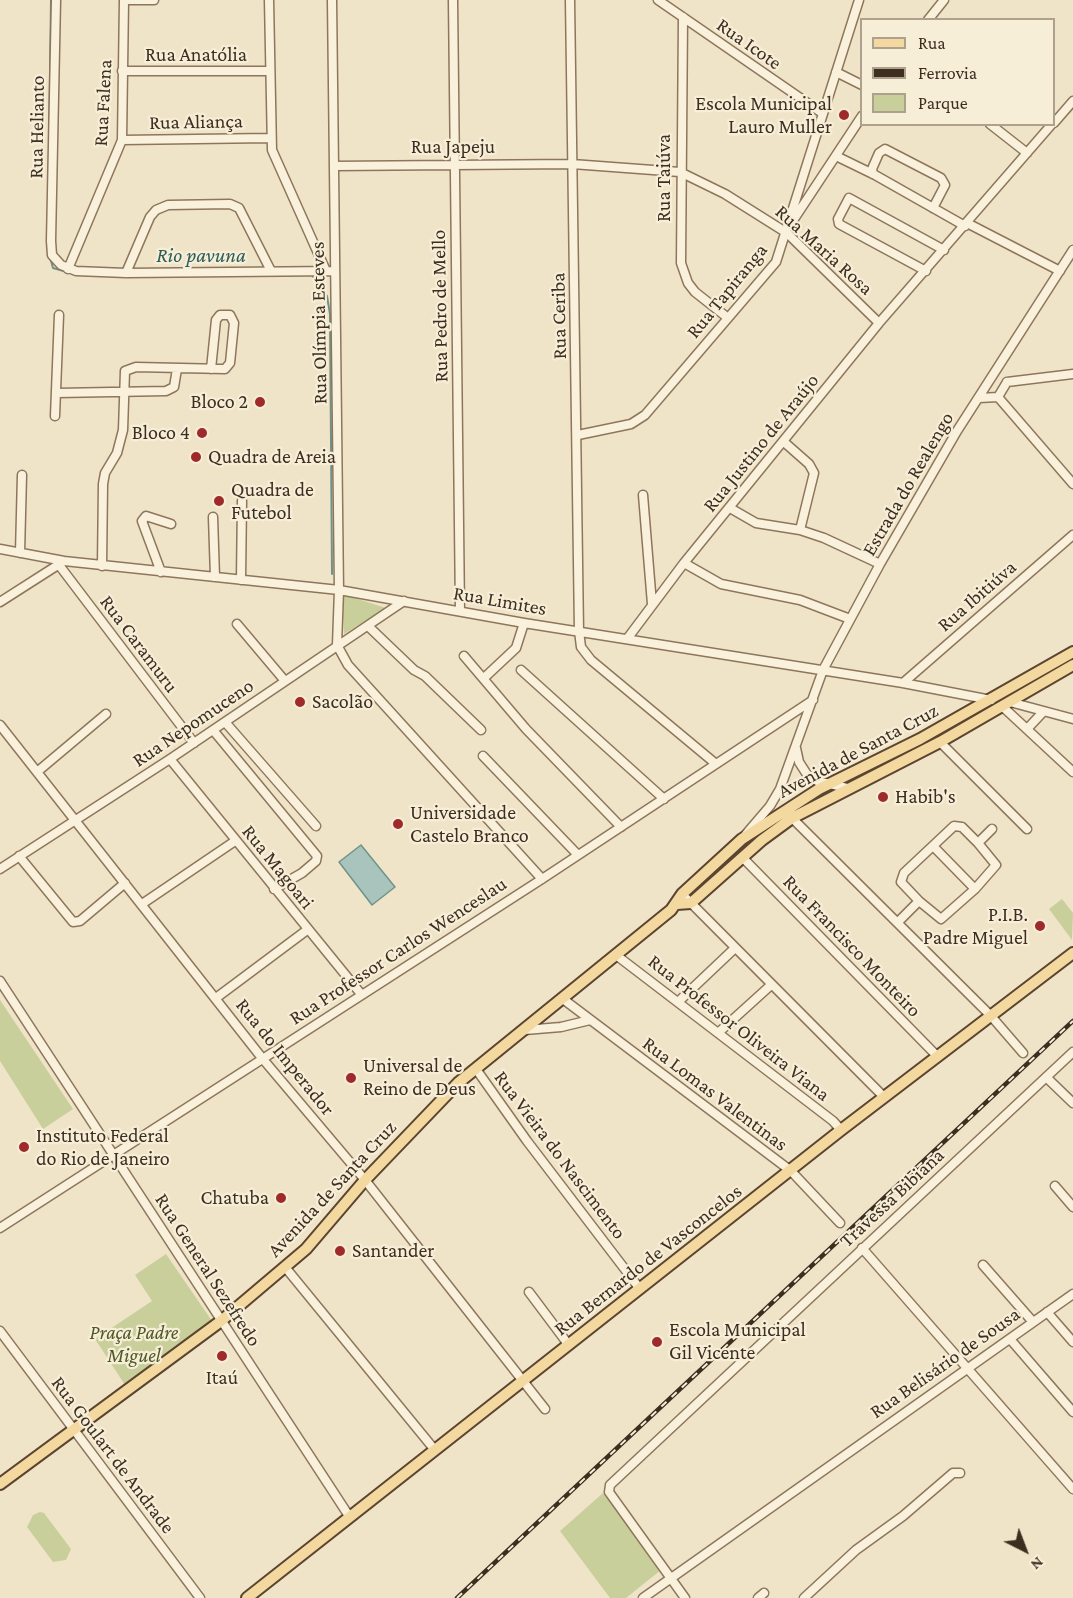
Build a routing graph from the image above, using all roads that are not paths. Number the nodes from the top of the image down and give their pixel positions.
1 (56, 0) edge
2 (124, 0) edge
3 (154, 0) edge
4 (269, 0) edge
5 (332, 0) edge
6 (453, 0) edge
7 (570, 0) edge
8 (658, 0) edge
9 (859, 0) edge
10 (940, 1) edge
11 (683, 17) junction
12 (929, 18) edge
13 (122, 71) junction
14 (270, 71) junction
15 (836, 72) junction
16 (860, 85) edge
17 (1073, 101) edge
18 (822, 113) junction
19 (860, 118) edge
20 (1055, 122) edge
21 (993, 126) edge
22 (1051, 126) edge
23 (270, 138) junction
24 (122, 140) junction
25 (1027, 153) junction
26 (836, 156) junction
27 (454, 163) junction
28 (572, 164) junction
29 (334, 166) junction
30 (680, 172) junction
31 (873, 174) junction
32 (933, 208) junction
33 (966, 225) junction
34 (787, 231) junction
35 (944, 250) junction
36 (1073, 250) edge
37 (68, 269) junction
38 (271, 271) junction
39 (330, 271) junction
40 (926, 271) junction
41 (1060, 271) junction
42 (126, 273) junction
43 (59, 315) dead end
44 (728, 318) junction
45 (879, 323) junction
46 (177, 369) junction
47 (211, 369) junction
48 (997, 369) junction
49 (1073, 374) edge
50 (1007, 382) junction
51 (57, 393) junction
52 (124, 394) junction
53 (979, 398) junction
54 (998, 398) junction
55 (55, 416) dead end
56 (578, 435) junction
57 (784, 441) junction
58 (22, 475) dead end
59 (1073, 484) edge
60 (643, 495) dead end
61 (242, 501) dead end
62 (730, 508) junction
63 (213, 517) dead end
64 (171, 524) dead end
65 (800, 530) junction
66 (1073, 535) edge
67 (0, 549) edge
68 (21, 553) junction
69 (61, 563) junction
70 (684, 563) junction
71 (880, 564) junction
72 (102, 566) junction
73 (161, 572) junction
74 (215, 577) junction
75 (242, 580) junction
76 (339, 590) junction
77 (404, 601) junction
78 (0, 602) edge
79 (652, 604) junction
80 (460, 611) junction
81 (850, 619) junction
82 (524, 623) junction
83 (237, 624) dead end
84 (368, 626) junction
85 (579, 631) junction
86 (627, 639) junction
87 (337, 645) junction
88 (1073, 652) edge
89 (464, 656) dead end
90 (1073, 665) edge
91 (521, 670) dead end
92 (823, 670) junction
93 (484, 678) junction
94 (285, 681) junction
95 (903, 683) junction
96 (813, 700) junction
97 (992, 700) junction
98 (1006, 704) junction
99 (1043, 712) junction
100 (106, 714) dead end
101 (786, 718) junction
102 (1073, 719) edge
103 (227, 721) junction
104 (0, 725) edge
105 (803, 728) junction
106 (1028, 728) junction
107 (213, 730) junction
108 (481, 730) dead end
109 (940, 742) junction
110 (194, 743) junction
111 (796, 747) junction
112 (483, 756) dead end
113 (170, 759) junction
114 (716, 764) junction
115 (37, 772) junction
116 (1073, 772) edge
117 (828, 784) junction
118 (847, 788) junction
119 (664, 799) junction
120 (792, 818) junction
121 (75, 819) junction
122 (316, 826) dead end
123 (621, 827) junction
124 (1027, 829) dead end
125 (992, 830) dead end
126 (742, 839) junction
127 (235, 841) junction
128 (978, 843) junction
129 (933, 846) junction
130 (578, 855) junction
131 (19, 856) junction
132 (743, 858) junction
133 (0, 869) edge
134 (542, 879) junction
135 (125, 883) junction
136 (274, 889) junction
137 (975, 889) junction
138 (680, 899) junction
139 (919, 901) junction
140 (691, 903) junction
141 (142, 904) junction
142 (898, 922) junction
143 (307, 930) junction
144 (735, 948) junction
145 (1073, 953) edge
146 (616, 955) junction
147 (0, 981) edge
148 (771, 985) junction
149 (361, 994) junction
150 (216, 998) junction
151 (563, 999) junction
152 (678, 1002) junction
153 (991, 1016) junction
154 (590, 1020) junction
155 (525, 1030) junction
156 (718, 1033) junction
157 (1073, 1052) edge
158 (1023, 1053) dead end
159 (938, 1057) junction
160 (262, 1058) junction
161 (476, 1069) junction
162 (1046, 1077) junction
163 (884, 1097) junction
164 (1073, 1103) edge
165 (841, 1130) junction
166 (114, 1154) junction
167 (791, 1172) junction
168 (365, 1180) junction
169 (1055, 1186) dead end
170 (1073, 1207) edge
171 (840, 1223) dead end
172 (0, 1228) edge
173 (862, 1248) junction
174 (983, 1265) dead end
175 (285, 1267) junction
176 (642, 1287) junction
177 (529, 1292) dead end
178 (1073, 1294) edge
179 (1047, 1312) junction
180 (221, 1321) junction
181 (1034, 1322) junction
182 (0, 1331) edge
183 (1010, 1339) junction
184 (1073, 1342) edge
185 (568, 1344) junction
186 (966, 1368) junction
187 (522, 1380) junction
188 (544, 1409) dead end
189 (1073, 1412) edge
190 (72, 1431) junction
191 (434, 1449) junction
192 (1073, 1471) edge
193 (960, 1473) dead end
194 (1063, 1478) junction
195 (0, 1484) edge
196 (1073, 1489) edge
197 (349, 1516) junction
198 (671, 1578) junction
199 (200, 1598) edge
200 (247, 1598) edge
201 (644, 1598) edge
202 (686, 1598) edge
203 (804, 1598) edge

1 - 37 street, Rua Helianto
2 - 3 street
2 - 13 street, Rua Falena
4 - 14 street
5 - 29 street, Rua Olímpia Esteves
6 - 27 street, Rua Pedro de Mello
7 - 28 street, Rua Ceriba
8 - 11 street, Rua Icote
9 - 15 street, Rua Tapiranga
10 - 12 street
11 - 18 street, Rua Icote
11 - 30 street, Rua Taiúva
13 - 14 street, Rua Anatólia
13 - 24 street, Rua Falena
14 - 23 street
15 - 16 street
15 - 18 street, Rua Tapiranga
17 - 20 street, Rua Justino de Araújo
18 - 34 street, Rua Tapiranga
19 - 26 street
21 - 25 street
22 - 25 street, Rua Justino de Araújo
23 - 24 street, Rua Aliança
23 - 39 street
24 - 37 street, Rua Falena
25 - 33 street, Rua Justino de Araújo
26 - 31 street
26 - 34 street
27 - 28 street, Rua Japeju
27 - 29 street, Rua Japeju
27 - 80 street, Rua Pedro de Mello
28 - 30 street, Rua Maria Rosa
28 - 56 street, Rua Ceriba
29 - 39 street, Rua Olímpia Esteves
30 - 34 street, Rua Maria Rosa
30 - 44 street, Rua Taiúva
31 - 32 street
31 - 32 street
32 - 33 street
33 - 35 street, Rua Justino de Araújo
33 - 41 street
34 - 44 street, Rua Tapiranga
34 - 45 street, Rua Maria Rosa
35 - 40 street, Rua Justino de Araújo
35 - 40 street
36 - 41 street, Estrada do Realengo
37 - 42 street
38 - 39 street
38 - 42 street
38 - 42 street
39 - 76 street, Rua Olímpia Esteves
40 - 45 street, Rua Justino de Araújo
41 - 48 street, Estrada do Realengo
43 - 51 street
44 - 56 street, Rua Tapiranga
45 - 57 street, Rua Justino de Araújo
46 - 47 street
46 - 52 street
46 - 52 street
47 - 47 street
48 - 50 street
48 - 53 street, Estrada do Realengo
49 - 50 street
50 - 54 street
51 - 52 street
51 - 55 street
52 - 72 street
53 - 54 street
53 - 71 street, Estrada do Realengo
54 - 59 street
56 - 85 street, Rua Ceriba
57 - 62 street, Rua Justino de Araújo
57 - 65 street
58 - 68 street
60 - 79 street
61 - 75 street
62 - 65 street
62 - 70 street, Rua Justino de Araújo
63 - 74 street
64 - 73 street
65 - 71 street
66 - 95 street, Rua Ibitiúva
67 - 68 street, Rua Limites
68 - 69 street, Rua Limites
69 - 72 street, Rua Limites
69 - 78 street
69 - 110 street, Rua Caramuru
70 - 79 street, Rua Justino de Araújo
70 - 81 street
71 - 81 street, Estrada do Realengo
72 - 73 street, Rua Limites
73 - 74 street, Rua Limites
74 - 75 street, Rua Limites
75 - 76 street, Rua Limites
76 - 77 street, Rua Limites
76 - 87 street, Rua Olímpia Esteves
77 - 80 street, Rua Limites
77 - 84 street, Rua Nepomuceno
79 - 86 street, Rua Justino de Araújo
80 - 82 street, Rua Limites
81 - 92 street, Estrada do Realengo
82 - 85 street, Rua Limites
82 - 93 street
83 - 94 street
84 - 87 street, Rua Nepomuceno
84 - 108 street
85 - 86 street, Rua Limites
85 - 114 street, Rua Ceriba
86 - 92 street, Rua Limites
87 - 94 street, Rua Nepomuceno
87 - 134 street
88 - 97 main road, Avenida de Santa Cruz
89 - 93 street
90 - 98 main road, Avenida de Santa Cruz
91 - 119 street
92 - 95 street, Rua Limites
92 - 96 street, Estrada do Realengo
93 - 123 street
94 - 103 street, Rua Nepomuceno
95 - 97 street, Rua Limites
96 - 101 street, Rua Professor Carlos Wenceslau
96 - 105 street, Estrada do Realengo
97 - 117 main road, Avenida de Santa Cruz
98 - 99 street
98 - 106 street
98 - 109 main road, Avenida de Santa Cruz
99 - 102 street
99 - 106 street
100 - 115 street
101 - 105 street
101 - 114 street, Rua Professor Carlos Wenceslau
103 - 107 street, Rua Nepomuceno
103 - 122 street
104 - 115 street, Rua do Imperador
105 - 111 street, Estrada do Realengo
106 - 116 street
107 - 110 street, Rua Nepomuceno
107 - 136 street, Rua Magoari
109 - 118 main road, Avenida de Santa Cruz
109 - 124 street
110 - 113 street, Rua Nepomuceno
111 - 117 street
111 - 126 street, Estrada do Realengo
112 - 130 street
113 - 121 street, Rua Nepomuceno
113 - 127 street, Rua Magoari
114 - 119 street, Rua Professor Carlos Wenceslau
115 - 121 street, Rua do Imperador
117 - 118 street
117 - 126 main road, Avenida de Santa Cruz
118 - 120 main road, Avenida de Santa Cruz
119 - 123 street, Rua Professor Carlos Wenceslau
120 - 132 main road, Avenida de Santa Cruz
120 - 142 street
121 - 131 street, Rua Nepomuceno
121 - 135 street, Rua do Imperador
123 - 130 street, Rua Professor Carlos Wenceslau
125 - 128 street
126 - 138 main road, Avenida de Santa Cruz
127 - 136 street, Rua Magoari
127 - 141 street
128 - 129 street
128 - 137 street
129 - 137 street
129 - 139 street
130 - 134 street, Rua Professor Carlos Wenceslau
131 - 133 street, Rua Nepomuceno
131 - 135 street
132 - 140 main road, Avenida de Santa Cruz
132 - 159 street, Rua Francisco Monteiro
134 - 149 street, Rua Professor Carlos Wenceslau
135 - 141 street, Rua do Imperador
136 - 143 street, Rua Magoari
137 - 139 street
138 - 140 main road
138 - 146 main road, Avenida de Santa Cruz
139 - 142 street
140 - 144 street
141 - 150 street, Rua do Imperador
142 - 153 street
143 - 149 street, Rua Magoari
143 - 150 street
144 - 148 street
144 - 152 street
145 - 153 main road, Rua Bernardo de Vasconcelos
146 - 151 main road, Avenida de Santa Cruz
146 - 152 street, Rua Professor Oliveira Viana
147 - 166 street, Rua General Sezefredo
148 - 156 street
148 - 163 street
149 - 160 street, Rua Professor Carlos Wenceslau
150 - 160 street, Rua do Imperador
151 - 154 street, Rua Lomas Valentinas
151 - 155 main road, Avenida de Santa Cruz
152 - 156 street, Rua Professor Oliveira Viana
153 - 158 street
153 - 159 main road, Rua Bernardo de Vasconcelos
154 - 155 street
154 - 167 street, Rua Lomas Valentinas
155 - 161 main road, Avenida de Santa Cruz
156 - 165 street, Rua Professor Oliveira Viana
157 - 162 street, Travessa Bibiana
159 - 163 main road, Rua Bernardo de Vasconcelos
160 - 166 street, Rua Professor Carlos Wenceslau
160 - 168 street, Rua do Imperador
161 - 168 main road, Avenida de Santa Cruz
161 - 176 street, Rua Vieira do Nascimento
162 - 164 street
162 - 173 street, Travessa Bibiana
163 - 165 main road, Rua Bernardo de Vasconcelos
165 - 167 main road, Rua Bernardo de Vasconcelos
166 - 172 street, Rua Professor Carlos Wenceslau
166 - 180 street, Rua General Sezefredo
167 - 171 street, Rua Lomas Valentinas
167 - 176 main road, Rua Bernardo de Vasconcelos
168 - 175 main road, Avenida de Santa Cruz
168 - 187 street, Rua do Imperador
169 - 170 street
173 - 186 street
173 - 198 street, Travessa Bibiana
174 - 181 street
175 - 180 main road, Avenida de Santa Cruz
175 - 191 street
176 - 185 main road, Rua Bernardo de Vasconcelos
177 - 185 street
178 - 179 street, Rua Belisário de Sousa
179 - 181 street, Rua Belisário de Sousa
179 - 184 street
180 - 190 main road, Avenida de Santa Cruz
180 - 197 street, Rua General Sezefredo
181 - 183 street, Rua Belisário de Sousa
182 - 190 street, Rua Goulart de Andrade
183 - 186 street, Rua Belisário de Sousa
183 - 189 street
185 - 187 main road, Rua Bernardo de Vasconcelos
186 - 194 street
186 - 198 street, Rua Belisário de Sousa
187 - 188 street, Rua do Imperador
187 - 191 main road, Rua Bernardo de Vasconcelos
190 - 195 main road, Avenida de Santa Cruz
190 - 199 street, Rua Goulart de Andrade
191 - 197 main road, Rua Bernardo de Vasconcelos
192 - 194 street
193 - 203 street
194 - 196 street
197 - 200 main road, Rua Bernardo de Vasconcelos
198 - 201 street, Rua Belisário de Sousa
198 - 202 street

